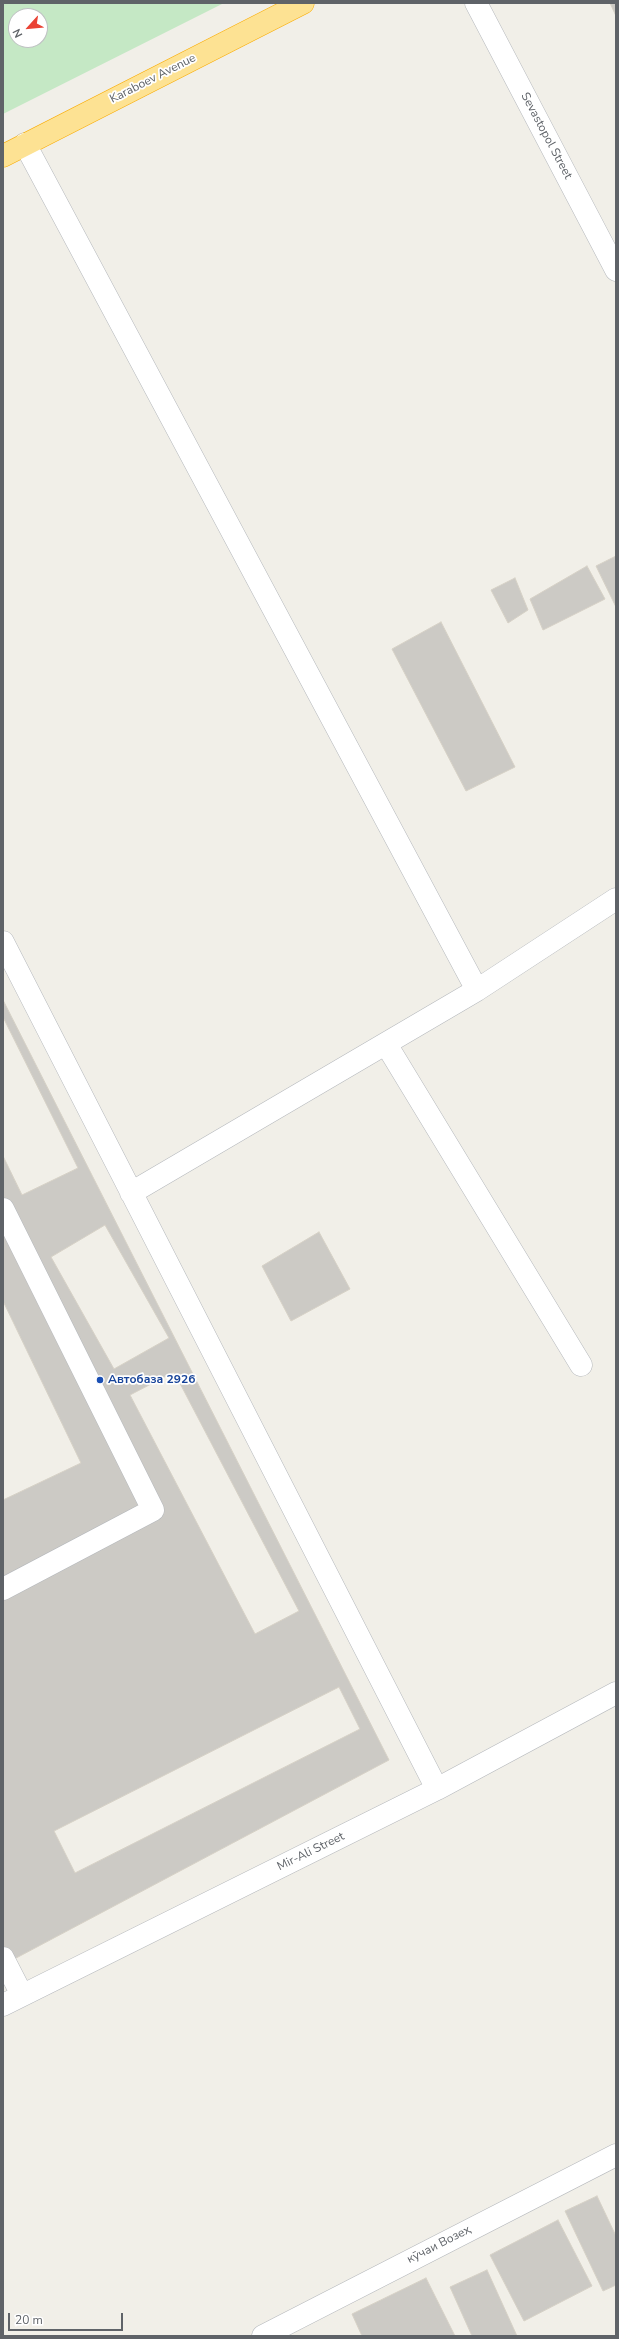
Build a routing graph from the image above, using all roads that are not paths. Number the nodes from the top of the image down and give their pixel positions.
1 (303, 3) edge
2 (476, 3) edge
3 (25, 144) junction
4 (3, 156) edge
5 (616, 270) edge
6 (616, 899) edge
7 (3, 942) edge
8 (477, 990) junction
9 (386, 1044) junction
10 (132, 1194) junction
11 (3, 1209) edge
12 (581, 1365) dead end
13 (3, 1588) edge
14 (616, 1693) edge
15 (437, 1789) junction
16 (3, 1958) edge
17 (22, 1995) junction
18 (3, 2005) edge
19 (616, 2155) edge
20 (263, 2336) edge

1 - 3 highway, Karaboev Avenue
2 - 5 street, Sevastopol Street
3 - 4 highway, Karaboev Avenue
3 - 8 street
6 - 8 street
7 - 10 street
8 - 9 street
9 - 10 street
9 - 12 street
10 - 15 street
11 - 13 street
14 - 15 street, Mir-Ali Street
15 - 17 street, Mir-Ali Street
16 - 17 street
17 - 18 street, Mir-Ali Street
19 - 20 street, кӯчаи Возеҳ

